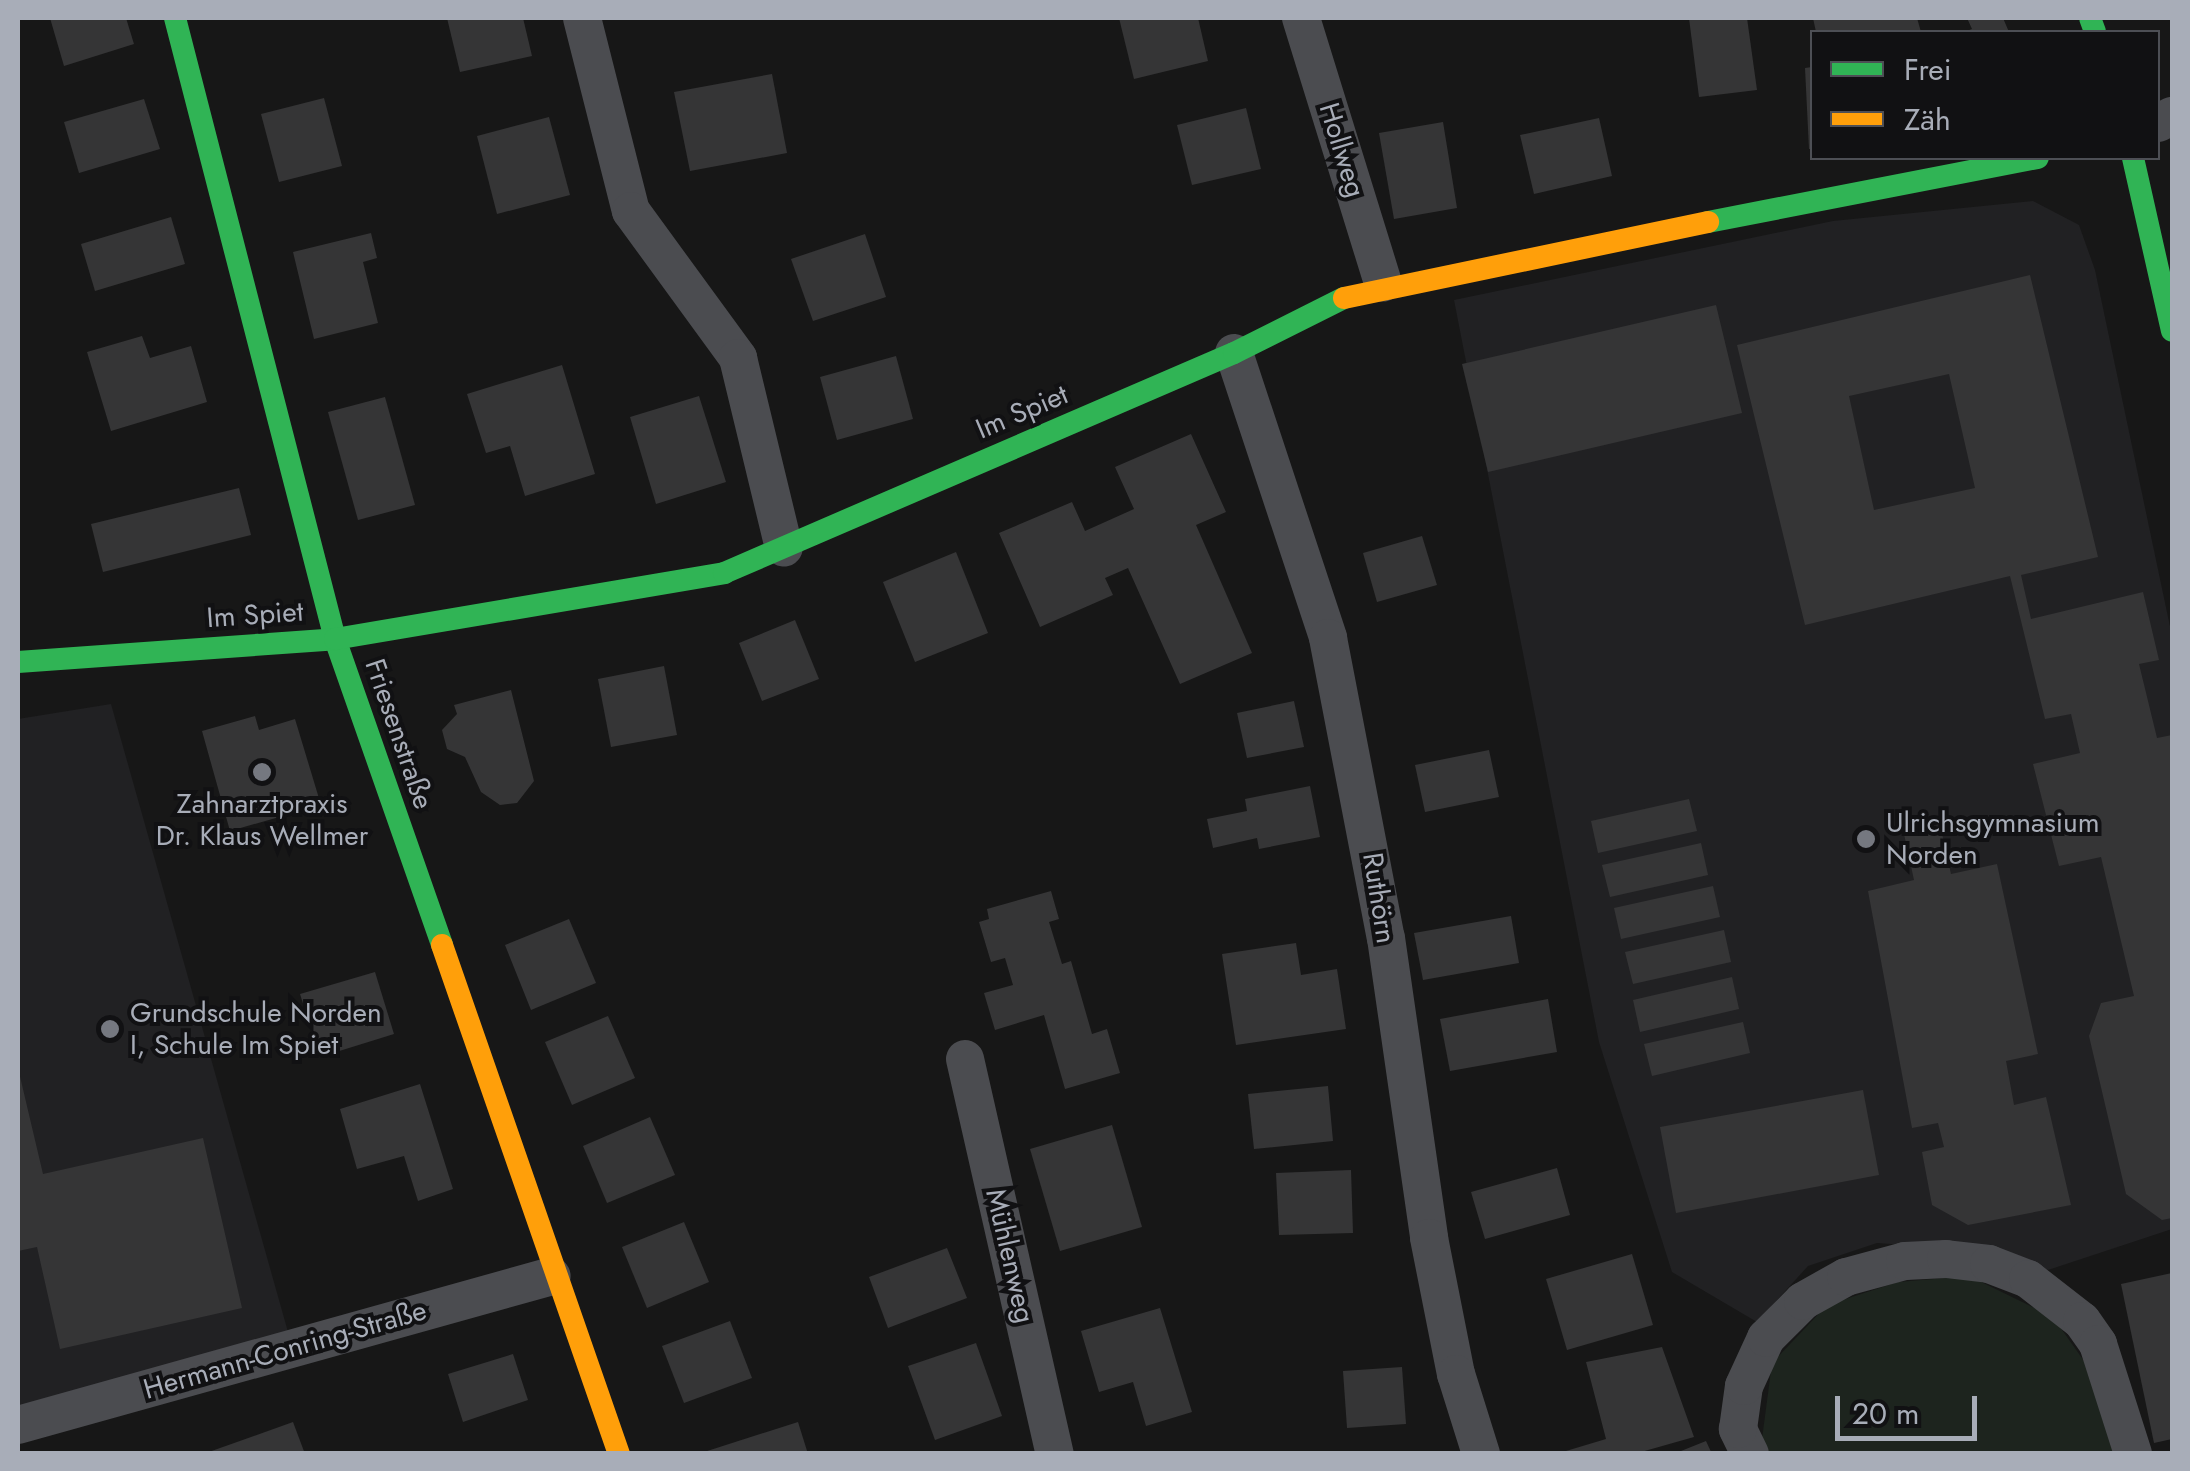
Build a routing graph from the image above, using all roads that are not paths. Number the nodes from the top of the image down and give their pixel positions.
1 (175, 18) edge
2 (582, 18) edge
3 (1301, 18) edge
4 (2028, 160) edge
5 (2133, 160) edge
6 (1383, 283) junction
7 (2172, 332) edge
8 (1234, 353) junction
9 (784, 548) junction
10 (335, 639) junction
11 (18, 662) edge
12 (965, 1059) dead end
13 (552, 1276) junction
14 (18, 1425) edge
15 (619, 1454) edge
16 (1056, 1454) edge
17 (1481, 1454) edge
18 (1750, 1454) edge
19 (2132, 1454) edge

1 - 10 street, Friesenstraße
2 - 9 street
3 - 6 street, Hollweg
4 - 6 street, Im Spiet
5 - 7 street
6 - 8 street, Im Spiet
8 - 9 street, Im Spiet
8 - 17 street, Ruthörn
9 - 10 street, Im Spiet
10 - 11 street, Im Spiet
10 - 13 street, Friesenstraße
12 - 16 street, Mühlenweg
13 - 14 street, Hermann-Conring-Straße
13 - 15 street, Friesenstraße
18 - 19 street

